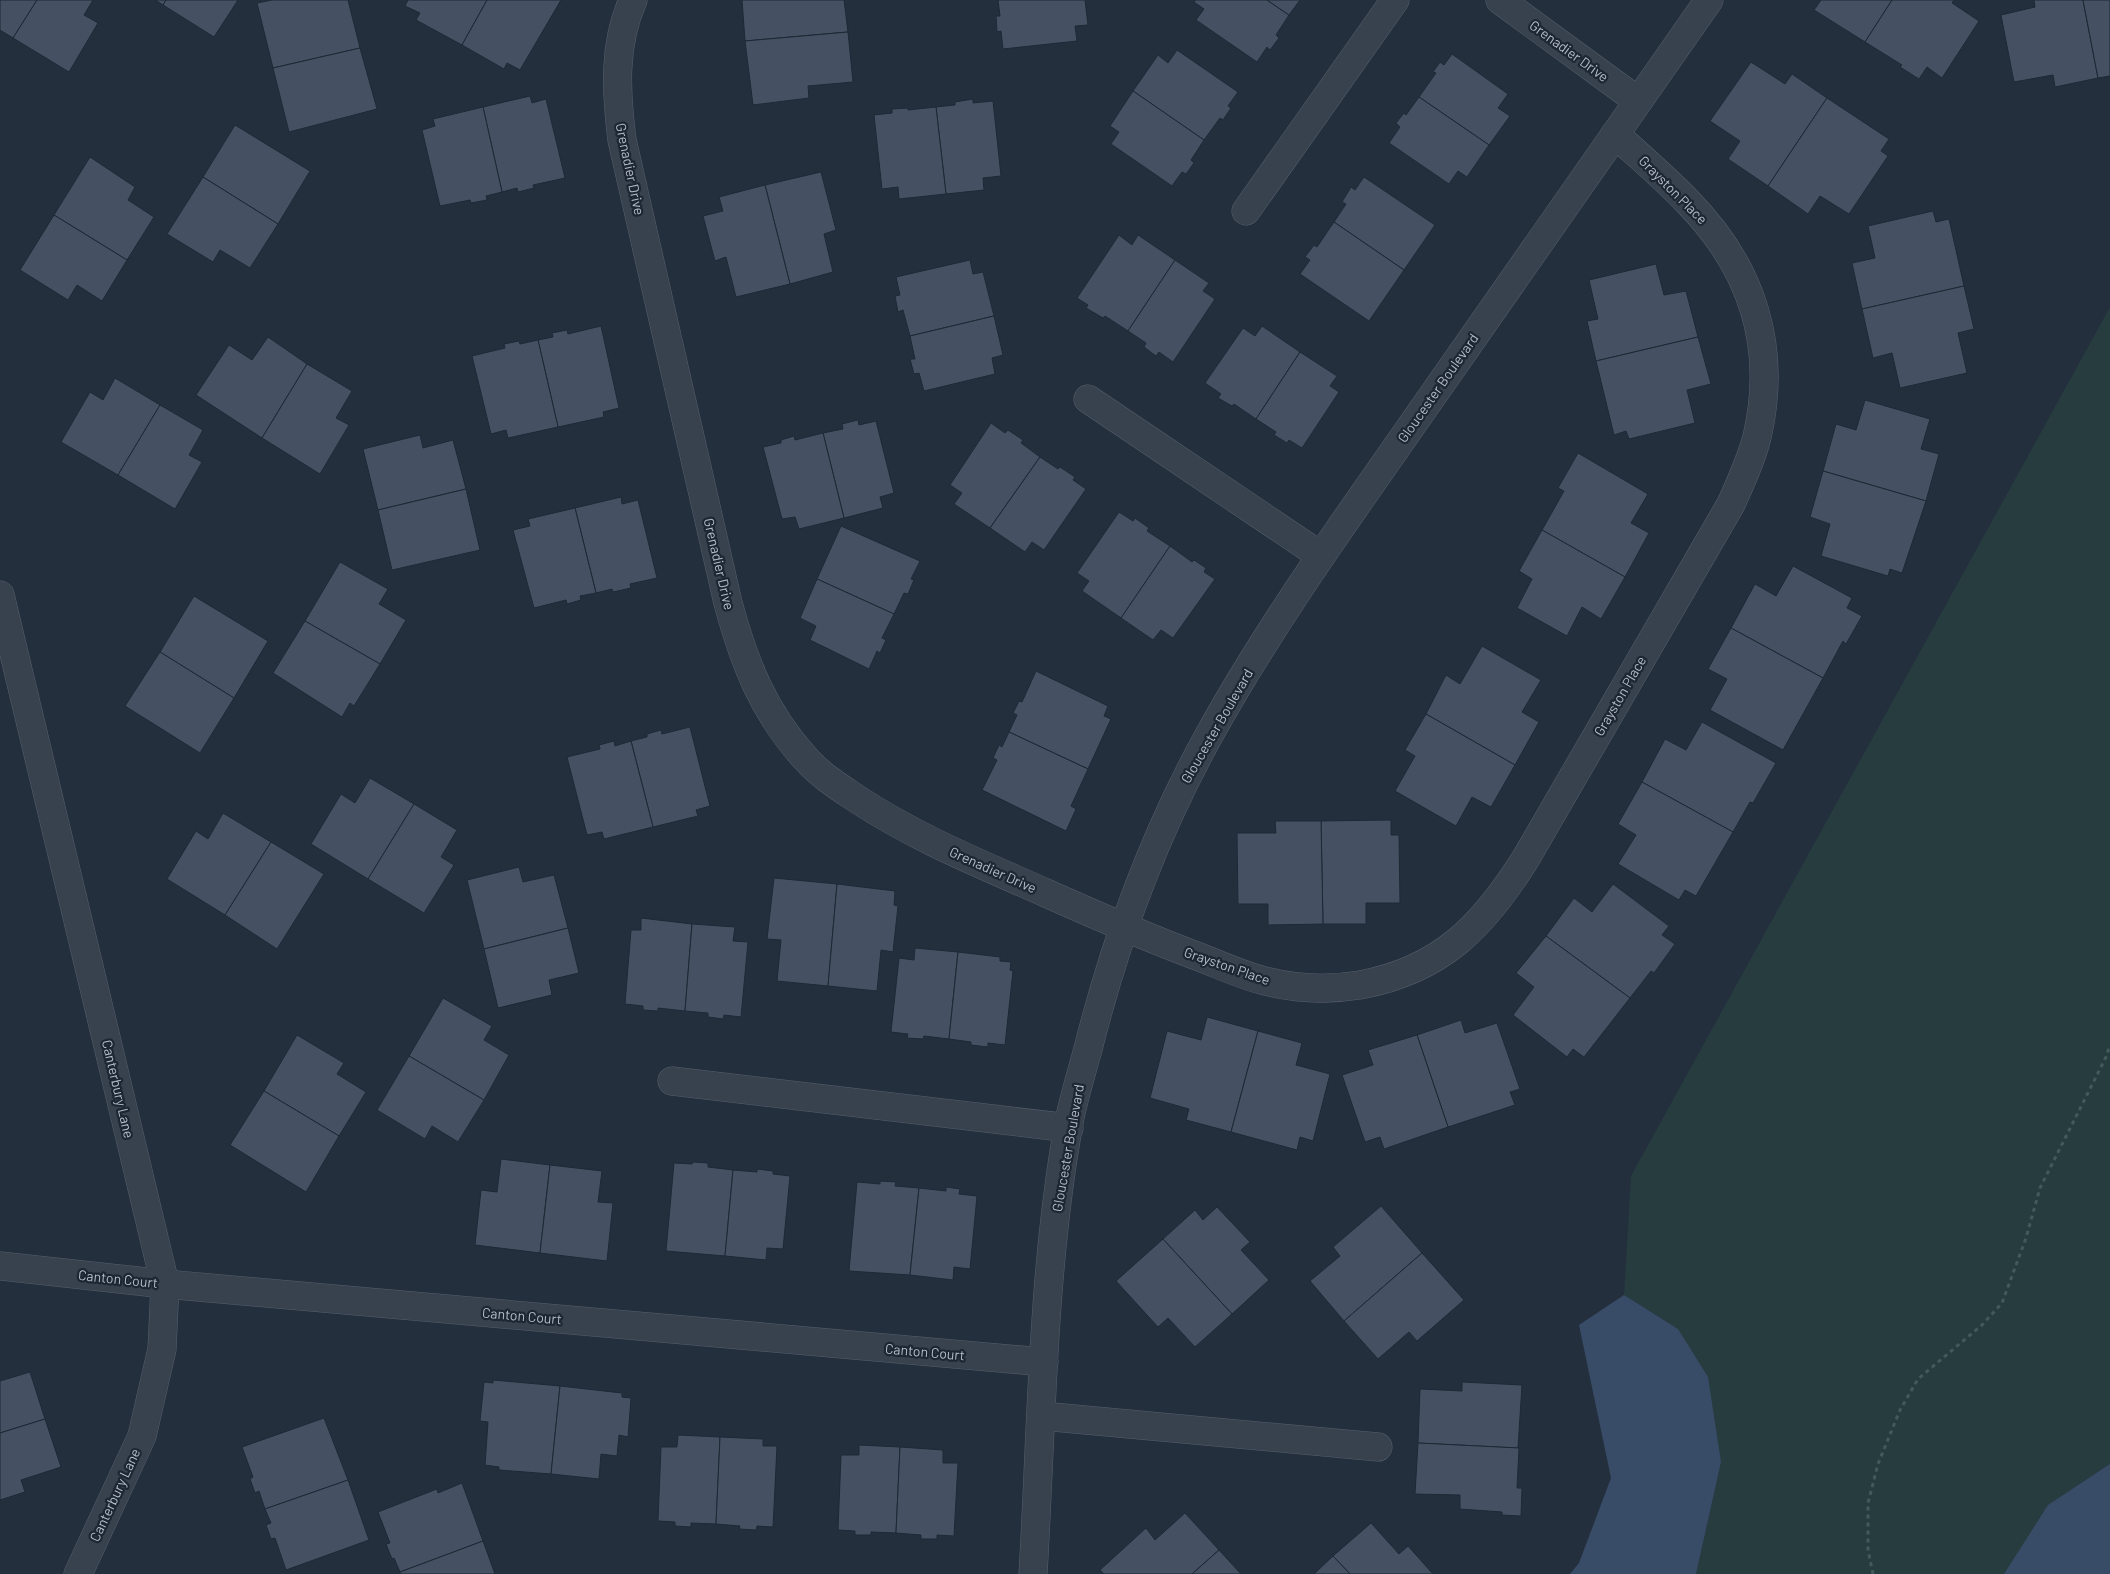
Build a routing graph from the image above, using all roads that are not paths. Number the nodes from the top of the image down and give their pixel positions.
1 (633, 0) edge
2 (1395, 0) edge
3 (1500, 0) edge
4 (1709, 0) edge
5 (1638, 101) junction
6 (1615, 134) junction
7 (1246, 211) dead end
8 (1088, 399) dead end
9 (1321, 556) junction
10 (0, 595) edge
11 (1124, 928) junction
12 (672, 1081) dead end
13 (1069, 1128) junction
14 (0, 1266) edge
15 (165, 1284) junction
16 (1044, 1362) junction
17 (1042, 1416) junction
18 (1378, 1446) dead end
19 (78, 1574) edge
20 (1033, 1574) edge

1 - 11 street, Grenadier Drive
2 - 7 street
3 - 5 street, Grenadier Drive
4 - 5 street, Gloucester Boulevard
5 - 6 street, Gloucester Boulevard
6 - 9 street, Gloucester Boulevard
6 - 11 street, Grayston Place
8 - 9 street
9 - 11 street, Gloucester Boulevard
10 - 15 street, Canterbury Lane
11 - 13 street, Gloucester Boulevard
12 - 13 street
13 - 16 street, Gloucester Boulevard
14 - 15 street, Canton Court
15 - 16 street, Canton Court
15 - 19 street, Canterbury Lane
16 - 17 street, Gloucester Boulevard
17 - 18 street
17 - 20 street, Gloucester Boulevard

